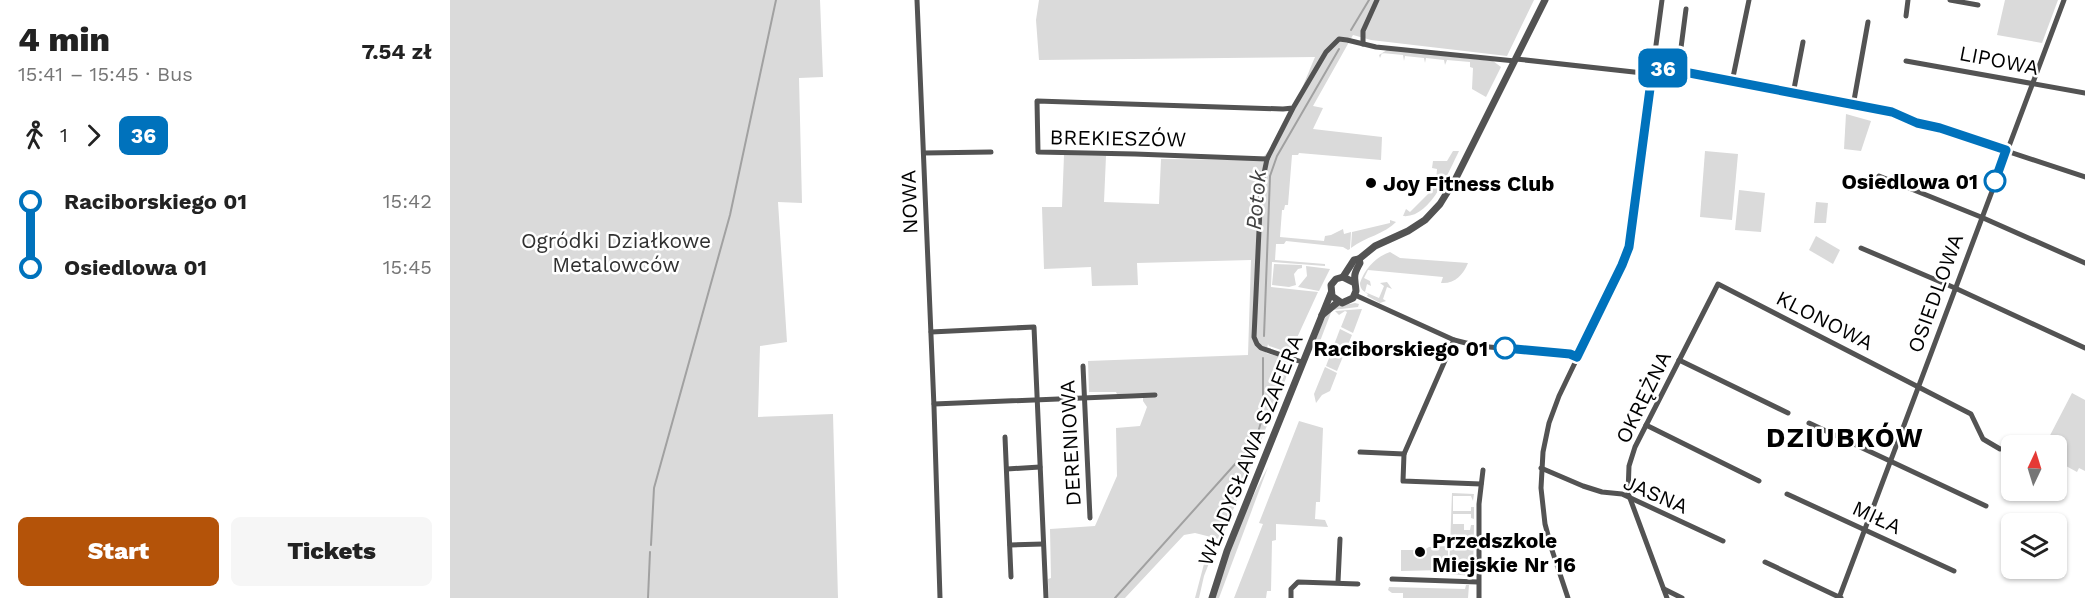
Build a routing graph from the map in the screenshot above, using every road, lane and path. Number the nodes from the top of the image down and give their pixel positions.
1 (917, 0) edge
2 (1377, 0) edge
3 (1545, 0) edge
4 (1662, 0) edge
5 (1749, 0) edge
6 (1908, 0) edge
7 (1950, 0) edge
8 (2064, 0) edge
9 (1978, 5) dead end
10 (1686, 9) dead end
11 (1906, 16) dead end
12 (1868, 22) dead end
13 (1803, 42) dead end
14 (1361, 44) junction
15 (1515, 60) junction
16 (1906, 61) dead end
17 (1653, 66) junction
18 (1678, 71) junction
19 (1652, 74) junction
20 (1732, 82) junction
21 (2032, 83) junction
22 (2085, 93) edge
23 (1793, 94) junction
24 (1853, 106) junction
25 (1293, 108) junction
26 (1890, 113) dead end
27 (1898, 115) dead end
28 (2006, 150) junction
29 (991, 152) dead end
30 (924, 153) junction
31 (1267, 159) junction
32 (1879, 176) dead end
33 (2085, 177) edge
34 (1981, 217) junction
35 (1861, 248) dead end
36 (1359, 259) junction
37 (2085, 263) edge
38 (1343, 277) junction
39 (1353, 282) junction
40 (1718, 284) joint
41 (1955, 288) junction
42 (1331, 293) junction
43 (1355, 295) junction
44 (1338, 302) junction
45 (1322, 315) junction
46 (931, 332) junction
47 (1454, 340) junction
48 (2085, 348) edge
49 (1577, 357) junction
50 (1679, 360) junction
51 (1302, 362) junction
52 (1083, 366) dead end
53 (1918, 386) junction
54 (1155, 395) dead end
55 (1085, 398) junction
56 (1037, 400) junction
57 (934, 404) junction
58 (1788, 413) dead end
59 (1809, 423) dead end
60 (1646, 426) junction
61 (1005, 437) dead end
62 (2000, 449) dead end
63 (1360, 452) dead end
64 (1404, 454) junction
65 (1890, 459) junction
66 (1041, 467) junction
67 (1541, 468) junction
68 (1007, 469) junction
69 (1483, 470) dead end
70 (1759, 481) dead end
71 (1480, 484) junction
72 (1786, 494) dead end
73 (1630, 499) junction
74 (1986, 506) dead end
75 (1090, 518) dead end
76 (1865, 529) junction
77 (1340, 539) dead end
78 (1722, 541) dead end
79 (1043, 544) junction
80 (1010, 545) junction
81 (1765, 562) dead end
82 (1954, 571) dead end
83 (1011, 577) dead end
84 (1392, 579) dead end
85 (1338, 582) junction
86 (1478, 582) junction
87 (1358, 584) dead end
88 (1664, 589) junction
89 (940, 598) edge
90 (1046, 598) edge
91 (1212, 598) edge
92 (1291, 598) edge
93 (1479, 598) edge
94 (1568, 598) edge
95 (1667, 598) edge
96 (1682, 598) edge
97 (1840, 598) edge

1 - 30 street, NOWA
2 - 14 street
3 - 15 street
4 - 17 street
5 - 20 street
6 - 11 street
7 - 9 street
8 - 21 street, OSIEDLOWA
10 - 18 street
12 - 24 street
13 - 23 street
14 - 15 street
14 - 25 street
15 - 19 street
15 - 36 street
16 - 21 street, LIPOWA
17 - 18 street
17 - 19 street
18 - 20 street
19 - 49 street
20 - 23 street
21 - 22 street, LIPOWA
21 - 28 street, OSIEDLOWA
23 - 24 street
24 - 26 street
25 - 31 street
25 - 31 street, BREKIESZÓW
27 - 28 street
28 - 33 street
28 - 34 street, OSIEDLOWA
29 - 30 street
30 - 46 street, NOWA
31 - 51 street
32 - 34 street
34 - 37 street
34 - 41 street, OSIEDLOWA
35 - 41 street
36 - 38 street
36 - 39 street
38 - 39 street
38 - 42 street
39 - 43 street
40 - 50 street, OKRĘŻNA
40 - 53 street, KLONOWA
41 - 48 street
41 - 53 street, OSIEDLOWA
42 - 44 street
42 - 45 street, WŁADYSŁAWA SZAFERA
43 - 44 street
43 - 47 street
44 - 45 street, WŁADYSŁAWA SZAFERA
45 - 51 street, WŁADYSŁAWA SZAFERA
46 - 56 street
46 - 57 street, NOWA
47 - 49 street
47 - 64 street
49 - 67 street
50 - 58 street
50 - 60 street, OKRĘŻNA
51 - 91 street, WŁADYSŁAWA SZAFERA
52 - 55 street, DERENIOWA
53 - 62 street, KLONOWA
53 - 65 street, OSIEDLOWA
54 - 55 street
55 - 56 street
55 - 75 street, DERENIOWA
56 - 57 street
56 - 66 street
57 - 89 street, NOWA
59 - 65 street
60 - 70 street
60 - 73 street, OKRĘŻNA
61 - 68 street
63 - 64 street
64 - 71 street
65 - 74 street
65 - 76 street, OSIEDLOWA
66 - 68 street
66 - 79 street
67 - 73 street, JASNA
67 - 94 street
68 - 80 street
69 - 71 street
71 - 86 street
72 - 76 street, MIŁA
73 - 78 street, JASNA
73 - 88 street, OKRĘŻNA
76 - 82 street, MIŁA
76 - 97 street, OSIEDLOWA
77 - 85 street
79 - 80 street
79 - 90 street
80 - 83 street
81 - 97 street
84 - 86 street
85 - 87 street
85 - 92 street
86 - 93 street
88 - 95 street, OKRĘŻNA
88 - 96 street

